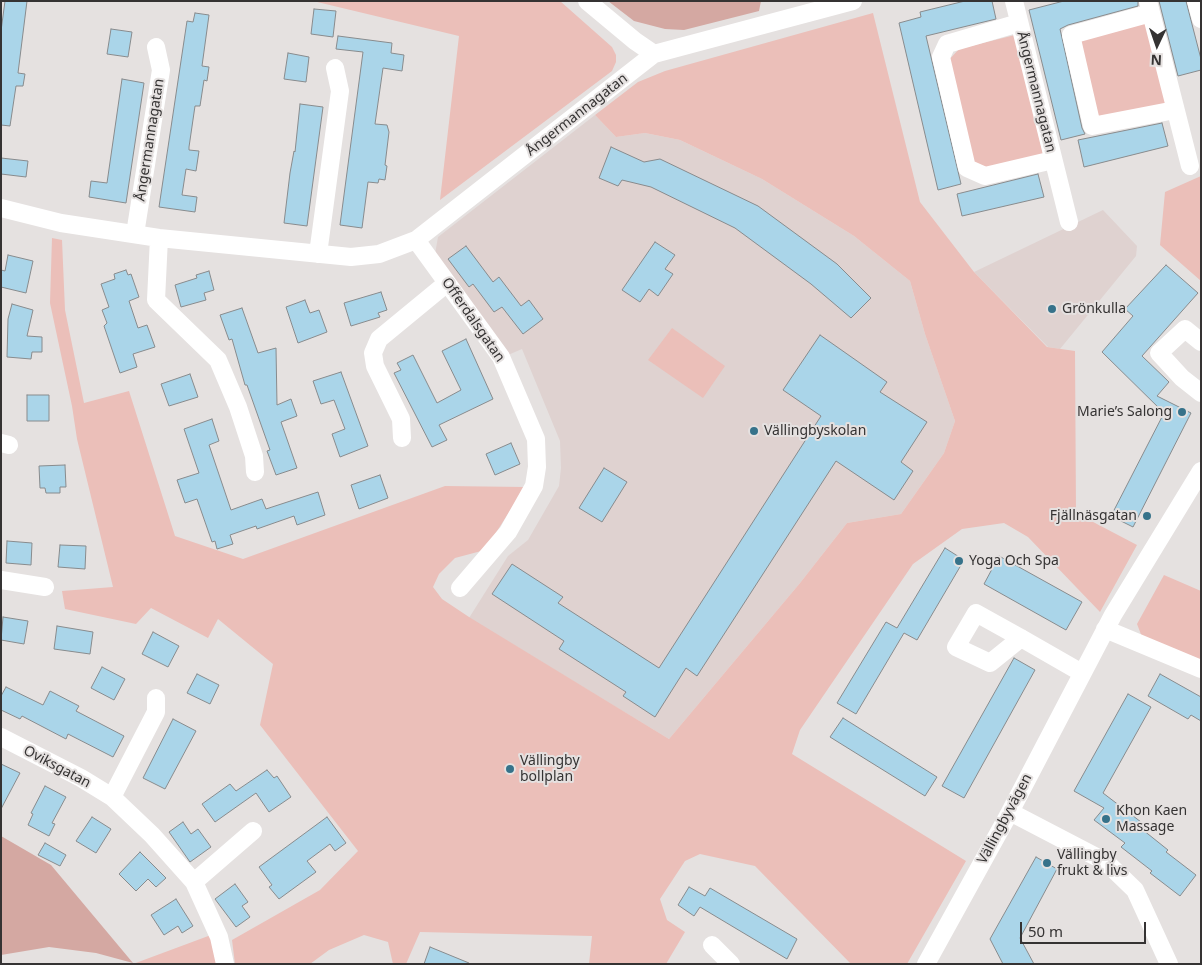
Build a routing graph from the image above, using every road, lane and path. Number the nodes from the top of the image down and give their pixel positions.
1 (588, 1) edge
2 (853, 1) edge
3 (1014, 1) edge
4 (1196, 1) edge
5 (1150, 7) edge
6 (1201, 20) edge
7 (1019, 23) junction
8 (156, 47) dead end
9 (654, 54) junction
10 (335, 68) dead end
11 (1175, 110) junction
12 (1053, 160) junction
13 (1190, 166) dead end
14 (1, 208) edge
15 (1068, 222) dead end
16 (135, 234) junction
17 (159, 238) junction
18 (416, 240) junction
19 (318, 254) junction
20 (447, 283) junction
21 (1201, 342) edge
22 (1201, 393) edge
23 (402, 438) dead end
24 (1201, 471) edge
25 (255, 472) dead end
26 (1196, 489) edge
27 (1, 580) edge
28 (46, 587) dead end
29 (460, 588) dead end
30 (1105, 629) junction
31 (1021, 638) dead end
32 (1201, 669) edge
33 (1082, 673) junction
34 (156, 698) dead end
35 (1, 737) edge
36 (112, 797) junction
37 (1010, 812) junction
38 (252, 831) dead end
39 (194, 882) junction
40 (712, 946) dead end
41 (225, 964) edge
42 (731, 964) edge
43 (926, 964) edge
44 (1169, 964) edge

1 - 9 street
2 - 9 street, Ångermannagatan
3 - 7 street, Ångermannagatan
4 - 6 street
5 - 11 street
5 - 11 street
7 - 12 street, Ångermannagatan
7 - 12 street, Ångermannagatan
8 - 16 street, Ångermannagatan
9 - 18 street, Ångermannagatan
10 - 19 street
11 - 13 street
12 - 15 street, Ångermannagatan
14 - 16 street, Ångermannagatan
16 - 17 street, Ångermannagatan
17 - 19 street, Ångermannagatan
17 - 25 street
18 - 19 street, Ångermannagatan
18 - 20 street, Offerdalsgatan
20 - 23 street
20 - 29 street, Offerdalsgatan
21 - 22 street
24 - 26 street, Vällingbyvägen
26 - 30 street, Vällingbyvägen
27 - 28 street
30 - 32 street
30 - 33 street, Vällingbyvägen
31 - 33 street
33 - 37 street, Vällingbyvägen
34 - 36 street
35 - 36 street, Oviksgatan
36 - 39 street, Oviksgatan
37 - 43 street, Vällingbyvägen
37 - 44 street
38 - 39 street
39 - 41 street, Oviksgatan
40 - 42 street

